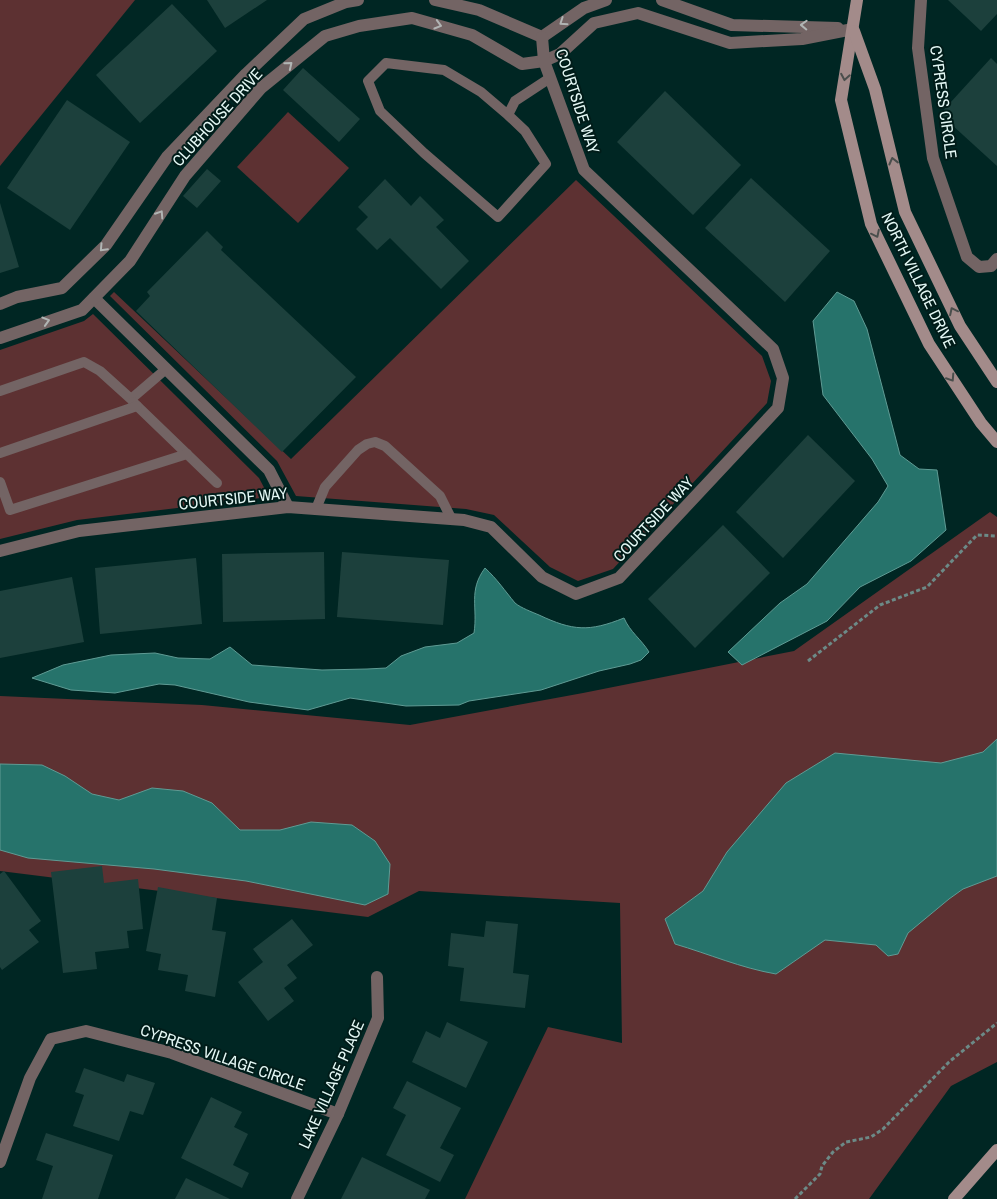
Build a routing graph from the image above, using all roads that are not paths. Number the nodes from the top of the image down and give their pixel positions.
1 (358, 0) edge
2 (435, 0) edge
3 (606, 0) edge
4 (662, 0) edge
5 (857, 0) edge
6 (921, 0) edge
7 (853, 29) junction
8 (542, 36) junction
9 (544, 61) junction
10 (550, 78) junction
11 (508, 115) junction
12 (997, 260) edge
13 (94, 298) junction
14 (0, 304) edge
15 (0, 338) edge
16 (166, 369) junction
17 (997, 382) edge
18 (0, 391) edge
19 (134, 402) junction
20 (997, 442) edge
21 (0, 453) edge
22 (187, 454) junction
23 (0, 482) edge
24 (217, 483) dead end
25 (288, 507) junction
26 (316, 509) junction
27 (10, 510) junction
28 (0, 516) edge
29 (452, 520) junction
30 (0, 551) edge
31 (377, 977) dead end
32 (338, 1114) junction
33 (997, 1150) edge
34 (0, 1162) edge
35 (297, 1199) edge
36 (954, 1199) edge

1 -> 14 street, CLUBHOUSE DRIVE
2 - 8 street
3 -> 8 street
7 -> 4 street
5 - 7 street, NORTH VILLAGE DRIVE
6 - 12 street, CYPRESS CIRCLE
7 - 9 street, CLUBHOUSE DRIVE
17 -> 7 street, NORTH VILLAGE DRIVE
7 -> 20 street, NORTH VILLAGE DRIVE
8 - 9 street, COURTSIDE WAY
9 - 10 street, COURTSIDE WAY
13 -> 9 street, CLUBHOUSE DRIVE
10 - 11 lane
10 - 29 street, COURTSIDE WAY
11 - 11 lane
15 -> 13 street, CLUBHOUSE DRIVE
13 - 16 street
16 - 19 lane
16 - 25 street
18 - 19 lane
19 - 21 lane
19 - 22 lane
22 - 24 lane
22 - 27 lane
23 - 27 lane
25 - 26 street, COURTSIDE WAY
25 - 30 street, COURTSIDE WAY
26 - 29 street, COURTSIDE WAY
26 - 29 lane
27 - 28 lane
31 - 32 street, LAKE VILLAGE PLACE
32 - 34 street, CYPRESS VILLAGE CIRCLE
32 - 35 street, LAKE VILLAGE PLACE
33 - 36 street

